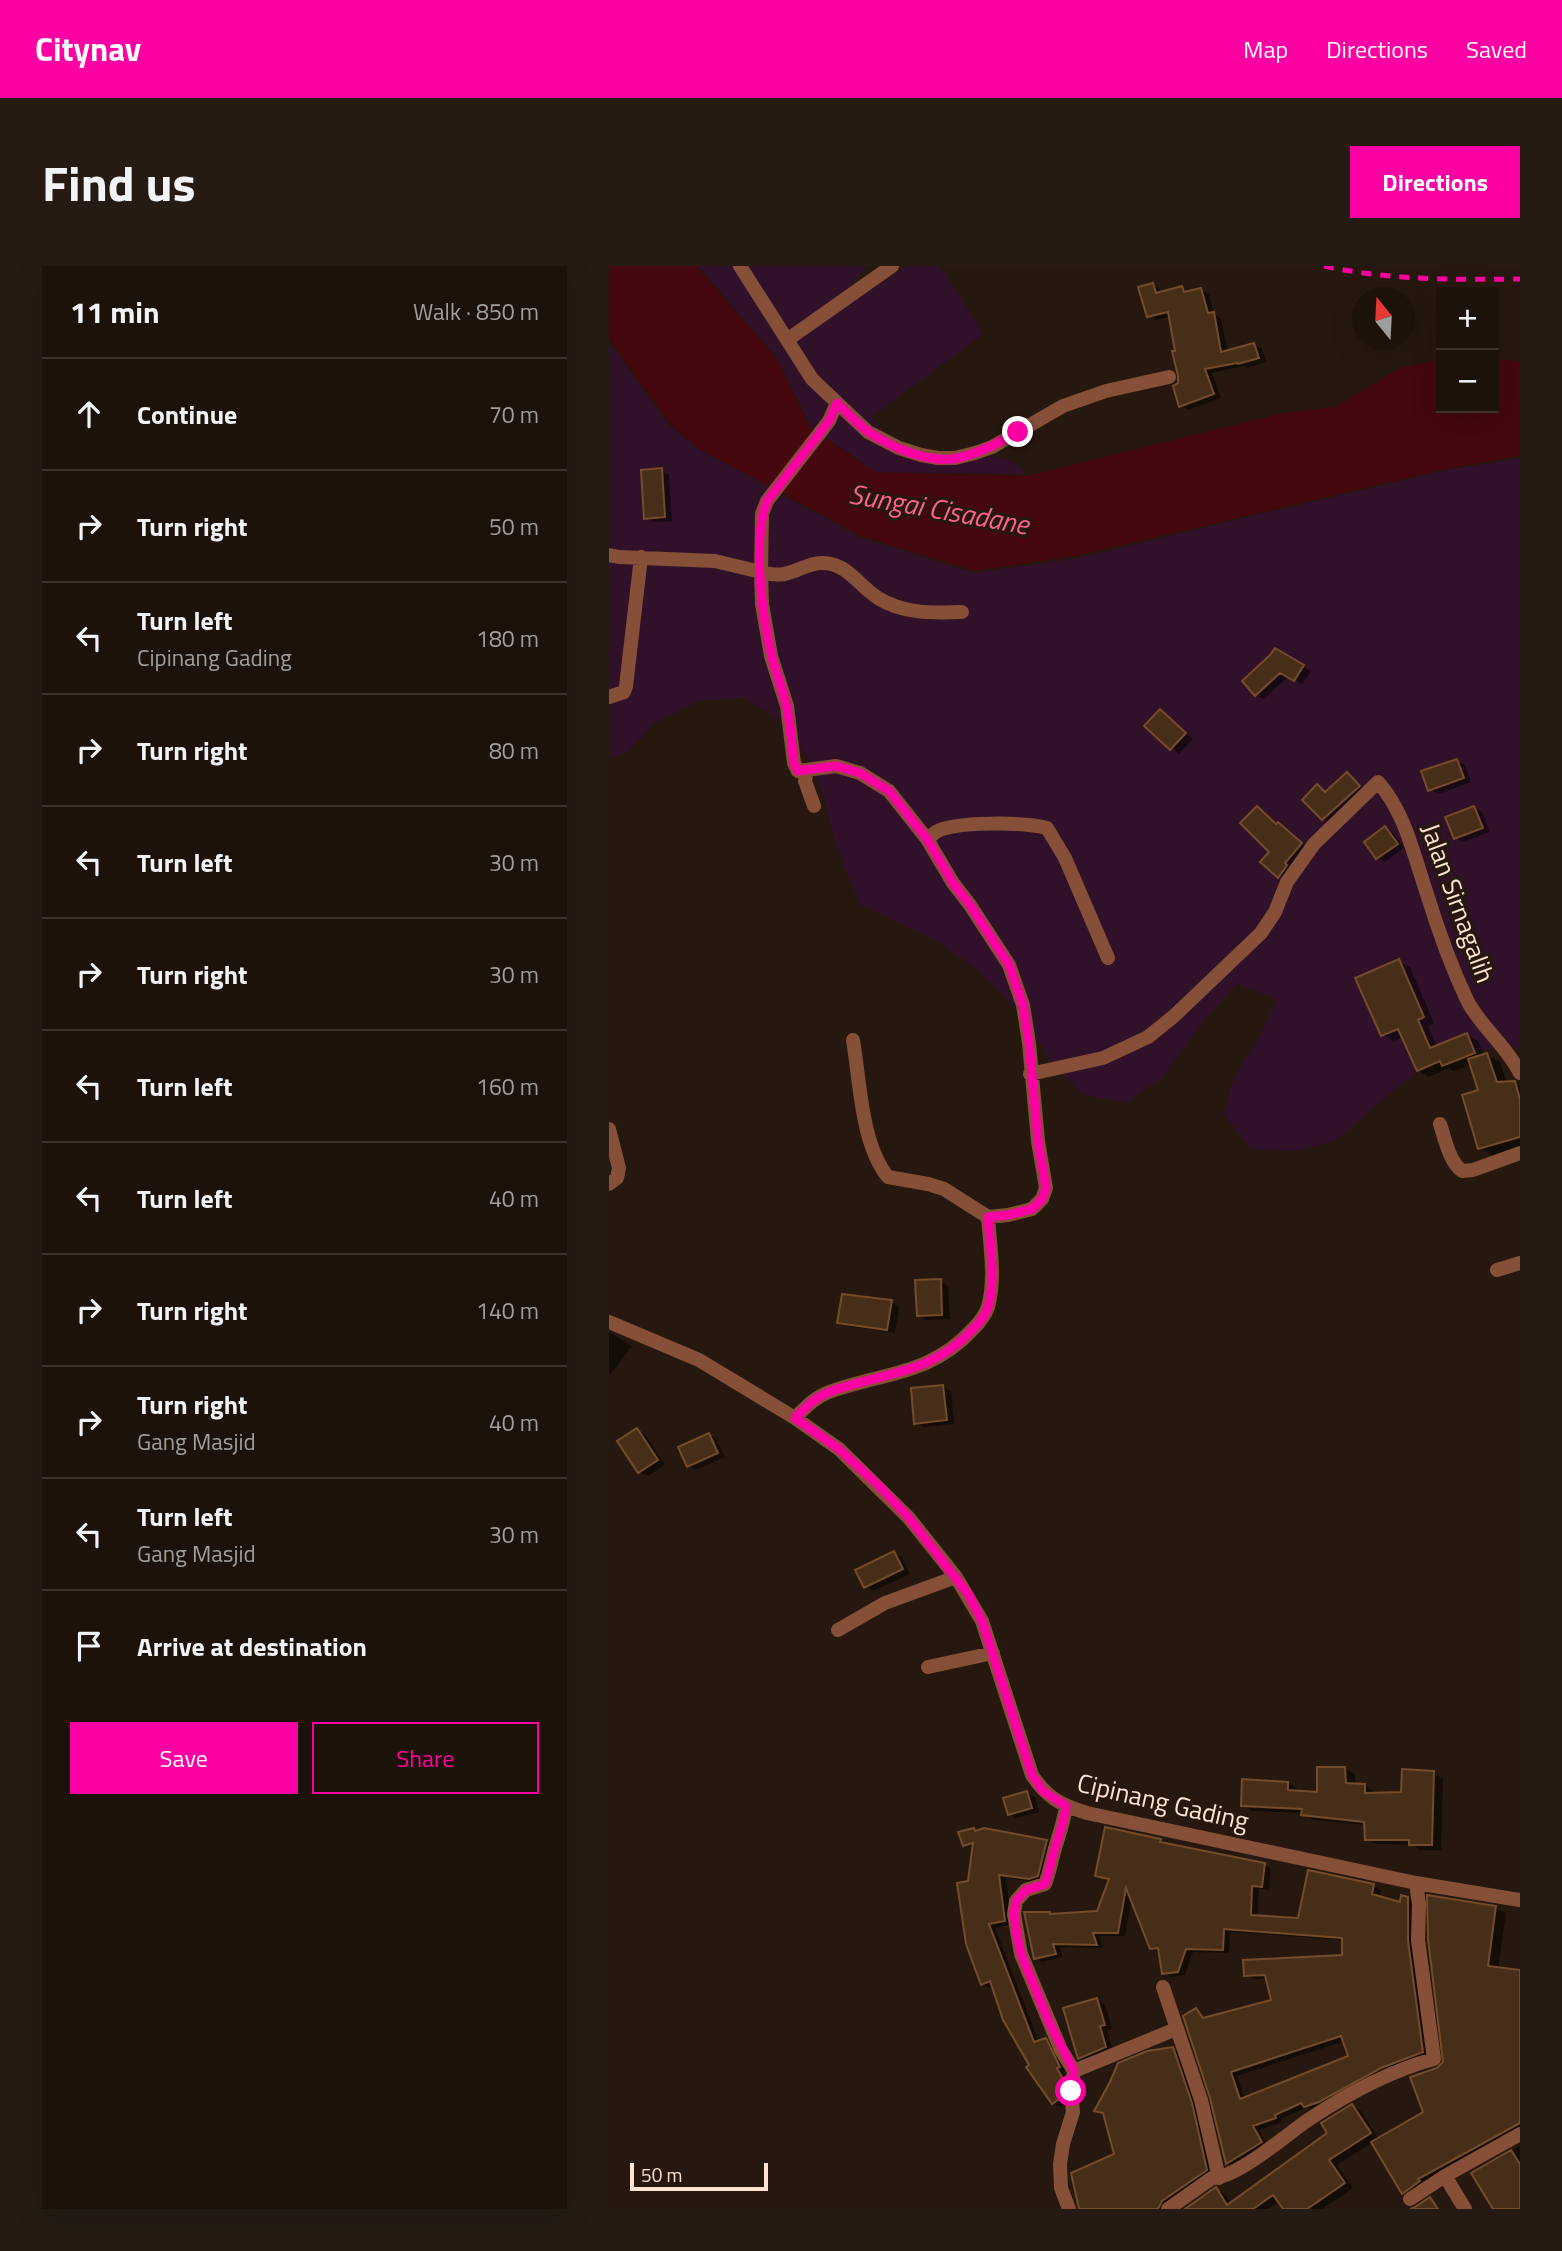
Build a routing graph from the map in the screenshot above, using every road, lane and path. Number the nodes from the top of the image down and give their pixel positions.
1 (740, 266) edge
2 (892, 266) edge
3 (787, 340) junction
4 (1169, 377) dead end
5 (837, 403) junction
6 (609, 555) edge
7 (641, 557) junction
8 (761, 572) junction
9 (962, 612) dead end
10 (609, 697) edge
11 (798, 771) junction
12 (814, 806) dead end
13 (927, 839) junction
14 (1108, 958) dead end
15 (853, 1040) dead end
16 (1520, 1073) edge
17 (1030, 1074) junction
18 (1440, 1124) dead end
19 (609, 1129) edge
20 (1520, 1153) edge
21 (609, 1184) edge
22 (988, 1217) junction
23 (1520, 1263) edge
24 (1497, 1270) dead end
25 (609, 1322) edge
26 (795, 1418) junction
27 (956, 1577) junction
28 (838, 1630) dead end
29 (993, 1653) junction
30 (929, 1667) dead end
31 (1066, 1806) junction
32 (1416, 1883) junction
33 (1520, 1900) edge
34 (1163, 1987) dead end
35 (1175, 2029) junction
36 (1074, 2071) junction
37 (1519, 2137) edge
38 (1445, 2175) junction
39 (1219, 2178) junction
40 (1410, 2199) dead end
41 (1069, 2209) edge
42 (1168, 2209) edge
43 (1465, 2209) edge

1 - 3 street
2 - 3 street
3 - 5 street
4 - 5 street
5 - 8 street
6 - 7 street
7 - 8 street
7 - 10 street
8 - 9 street
8 - 11 street
11 - 12 street
11 - 13 street
13 - 14 street
13 - 17 street
15 - 22 street
16 - 17 street, Jalan Sirnagalih
17 - 22 street
18 - 20 street
19 - 21 street
22 - 26 street
23 - 24 street
25 - 26 street, Cipinang Gading
26 - 27 street, Cipinang Gading
27 - 28 street
27 - 29 street, Cipinang Gading
29 - 30 street
29 - 31 street, Cipinang Gading
31 - 32 street, Cipinang Gading
31 - 36 street
32 - 33 street, Cipinang Gading
32 - 39 street
34 - 35 street
35 - 36 street
35 - 39 street
36 - 41 street
37 - 38 street
38 - 40 street
38 - 43 street
39 - 42 street

